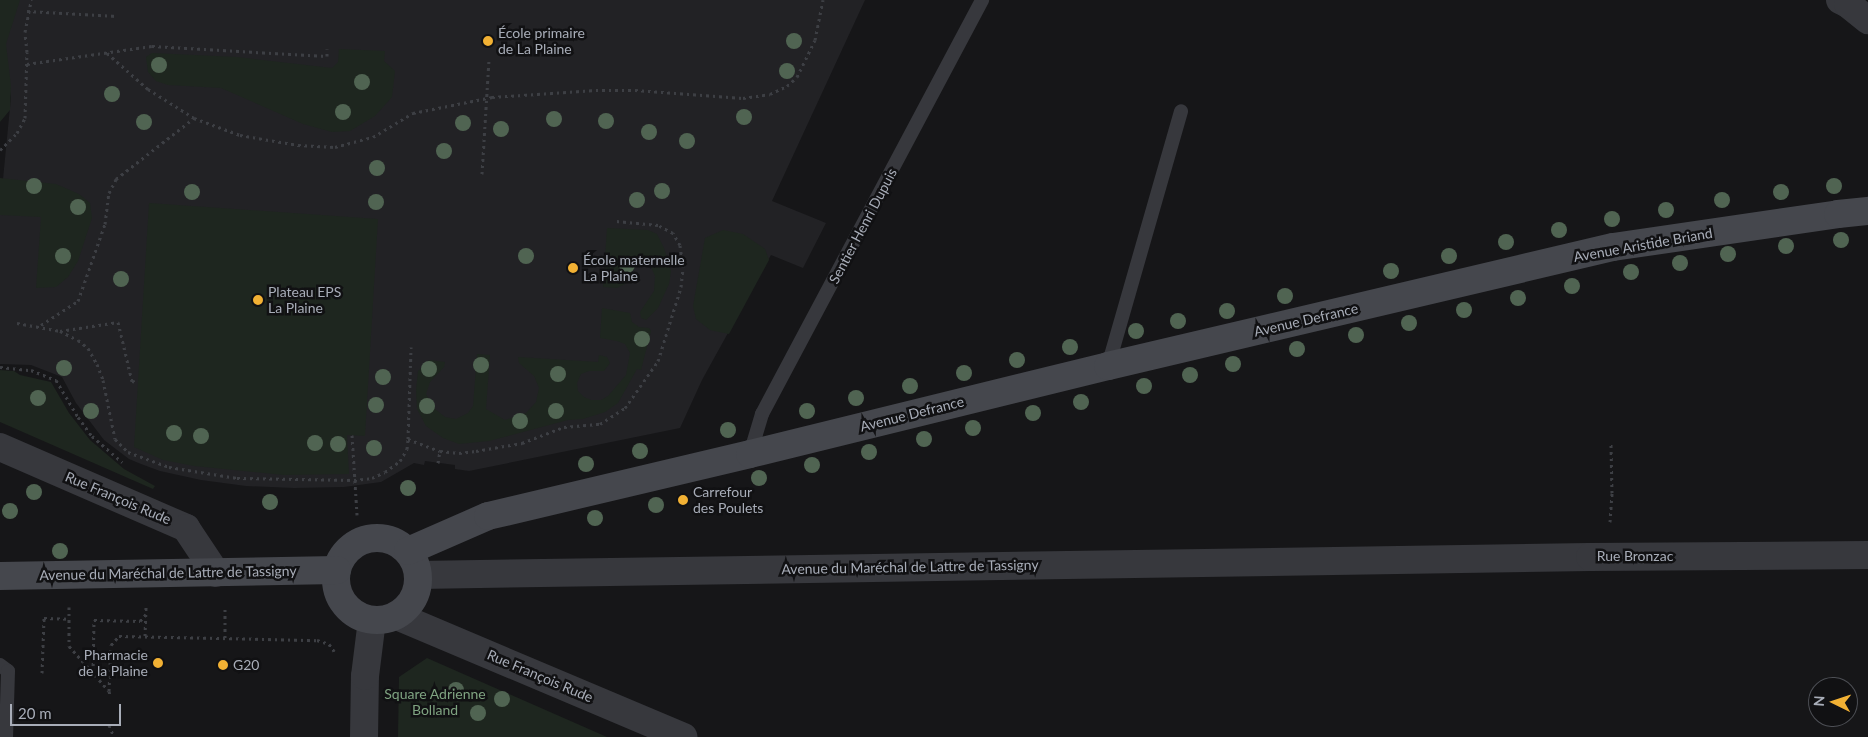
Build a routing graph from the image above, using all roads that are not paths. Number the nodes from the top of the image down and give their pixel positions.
1 (982, 0) edge
2 (1840, 0) edge
3 (1868, 20) edge
4 (1181, 111) dead end
5 (1868, 212) edge
6 (1421, 293) joint
7 (1108, 366) junction
8 (1, 450) edge
9 (750, 454) junction
10 (1868, 555) edge
11 (1402, 560) joint
12 (413, 563) junction
13 (337, 570) junction
14 (216, 573) junction
15 (0, 576) edge
16 (384, 618) junction
17 (4, 668) edge
18 (6, 737) edge
19 (364, 737) edge
20 (683, 737) edge

1 - 9 lane, Sentier Henri Dupuis
2 - 3 street
4 - 7 lane
5 - 6 street, Avenue Aristide Briand
6 - 7 street, Avenue Defrance
7 - 9 street, Avenue Defrance
8 - 14 street, Rue François Rude
9 - 12 street, Avenue Defrance
10 - 11 street, Rue Bronzac
11 - 12 street, Avenue du Maréchal de Lattre de Tassigny
12 - 13 street
12 - 16 street
13 - 14 street, Avenue du Maréchal de Lattre de Tassigny
13 - 16 street
14 - 15 street, Avenue du Maréchal de Lattre de Tassigny
16 - 19 street
16 - 20 street, Rue François Rude
17 - 18 lane

